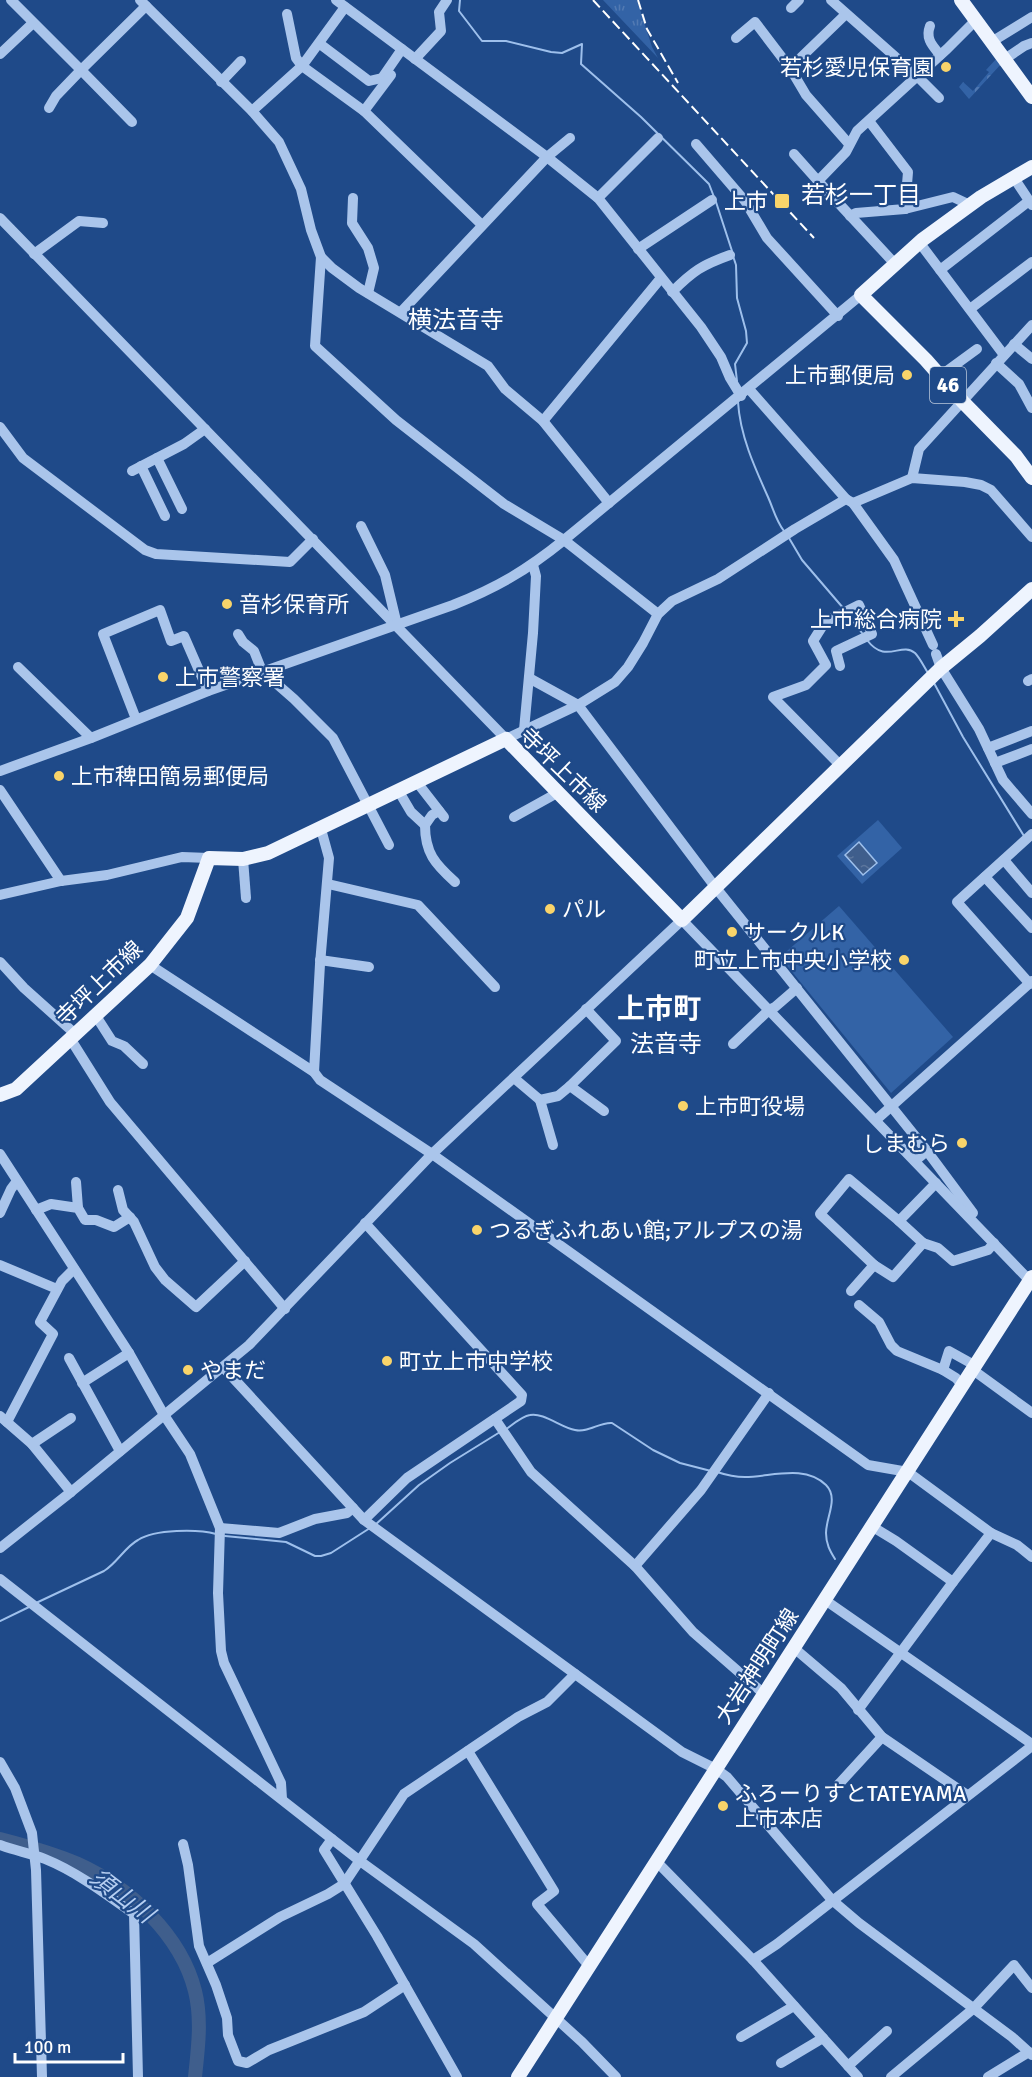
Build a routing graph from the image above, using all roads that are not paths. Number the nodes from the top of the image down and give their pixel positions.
1 (10, 0) edge
2 (447, 0) edge
3 (799, 0) edge
4 (831, 0) edge
5 (961, 0) edge
6 (143, 3) edge
7 (340, 4) edge
8 (790, 8) dead end
9 (287, 14) dead end
10 (846, 14) junction
11 (1032, 17) edge
12 (976, 20) junction
13 (33, 22) junction
14 (930, 26) dead end
15 (736, 38) dead end
16 (993, 41) junction
17 (1032, 43) edge
18 (320, 44) junction
19 (0, 54) edge
20 (408, 54) junction
21 (940, 55) junction
22 (1005, 59) junction
23 (241, 61) dead end
24 (302, 66) junction
25 (790, 68) junction
26 (81, 70) junction
27 (917, 76) junction
28 (221, 82) junction
29 (1032, 97) edge
30 (939, 98) dead end
31 (49, 108) dead end
32 (252, 111) junction
33 (364, 111) junction
34 (869, 121) junction
35 (132, 122) dead end
36 (570, 138) dead end
37 (658, 138) dead end
38 (696, 144) dead end
39 (849, 144) junction
40 (794, 154) dead end
41 (547, 157) junction
42 (1032, 167) edge
43 (1014, 178) junction
44 (818, 181) junction
45 (353, 198) dead end
46 (598, 198) junction
47 (712, 200) dead end
48 (1031, 203) edge
49 (970, 205) junction
50 (905, 209) junction
51 (849, 216) junction
52 (0, 218) edge
53 (103, 223) dead end
54 (482, 225) junction
55 (919, 242) junction
56 (639, 249) junction
57 (34, 254) junction
58 (730, 255) dead end
59 (321, 257) junction
60 (1032, 262) edge
61 (896, 265) junction
62 (940, 270) junction
63 (661, 278) junction
64 (672, 292) junction
65 (368, 293) junction
66 (861, 295) junction
67 (970, 309) junction
68 (401, 312) junction
69 (838, 316) junction
70 (1032, 325) edge
71 (1014, 344) junction
72 (977, 349) dead end
73 (1000, 359) junction
74 (1032, 359) edge
75 (940, 376) junction
76 (745, 392) junction
77 (963, 402) junction
78 (1032, 408) edge
79 (543, 421) junction
80 (0, 427) edge
81 (206, 429) junction
82 (157, 458) junction
83 (912, 477) junction
84 (1032, 478) edge
85 (850, 501) junction
86 (609, 503) junction
87 (182, 509) dead end
88 (165, 516) dead end
89 (361, 526) dead end
90 (1032, 537) edge
91 (313, 539) junction
92 (564, 540) junction
93 (533, 565) junction
94 (1032, 589) edge
95 (658, 614) junction
96 (397, 626) junction
97 (238, 634) dead end
98 (840, 666) dead end
99 (18, 667) dead end
100 (941, 668) junction
101 (262, 671) junction
102 (529, 678) junction
103 (208, 691) junction
104 (578, 705) junction
105 (136, 719) junction
106 (524, 730) junction
107 (1032, 731) edge
108 (91, 738) junction
109 (506, 739) junction
110 (988, 748) junction
111 (1032, 749) edge
112 (995, 763) junction
113 (840, 765) junction
114 (0, 771) edge
115 (416, 781) junction
116 (0, 790) edge
117 (398, 790) junction
118 (559, 792) junction
119 (369, 804) junction
120 (1032, 814) edge
121 (514, 817) dead end
122 (425, 825) junction
123 (321, 829) junction
124 (1032, 834) edge
125 (389, 845) dead end
126 (209, 858) junction
127 (243, 859) junction
128 (1004, 860) junction
129 (985, 877) junction
130 (61, 881) junction
131 (455, 882) dead end
132 (328, 884) junction
133 (716, 888) junction
134 (1032, 893) edge
135 (0, 895) edge
136 (246, 898) dead end
137 (682, 920) junction
138 (1032, 928) edge
139 (320, 960) junction
140 (0, 962) edge
141 (150, 965) junction
142 (369, 967) dead end
143 (1031, 983) edge
144 (495, 987) dead end
145 (797, 988) junction
146 (586, 1010) junction
147 (769, 1010) junction
148 (96, 1016) junction
149 (74, 1037) junction
150 (733, 1044) dead end
151 (143, 1064) dead end
152 (314, 1072) junction
153 (514, 1078) junction
154 (570, 1086) junction
155 (0, 1095) edge
156 (540, 1100) junction
157 (891, 1105) junction
158 (604, 1111) dead end
159 (876, 1120) junction
160 (553, 1145) dead end
161 (927, 1151) junction
162 (0, 1154) edge
163 (432, 1154) junction
164 (915, 1161) junction
165 (17, 1181) junction
166 (76, 1182) dead end
167 (936, 1183) junction
168 (117, 1190) dead end
169 (78, 1208) junction
170 (36, 1210) junction
171 (0, 1213) edge
172 (130, 1217) junction
173 (899, 1221) junction
174 (365, 1223) junction
175 (978, 1227) junction
176 (923, 1243) junction
177 (994, 1243) junction
178 (245, 1260) junction
179 (0, 1265) edge
180 (874, 1265) junction
181 (74, 1269) junction
182 (1031, 1281) edge
183 (57, 1289) junction
184 (851, 1291) dead end
185 (859, 1305) dead end
186 (285, 1309) junction
187 (129, 1353) junction
188 (69, 1358) dead end
189 (224, 1368) junction
190 (974, 1368) junction
191 (943, 1371) junction
192 (82, 1383) junction
193 (963, 1386) junction
194 (769, 1394) junction
195 (1032, 1413) edge
196 (164, 1415) junction
197 (71, 1418) dead end
198 (3, 1419) edge
199 (495, 1419) junction
200 (32, 1444) junction
201 (120, 1451) junction
202 (908, 1472) junction
203 (71, 1492) junction
204 (353, 1508) junction
205 (364, 1520) junction
206 (873, 1527) junction
207 (220, 1528) junction
208 (991, 1533) junction
209 (0, 1548) edge
210 (1032, 1557) edge
211 (635, 1566) junction
212 (0, 1579) edge
213 (953, 1582) junction
214 (825, 1600) junction
215 (794, 1648) junction
216 (899, 1652) junction
217 (575, 1674) junction
218 (764, 1694) junction
219 (858, 1710) junction
220 (882, 1737) junction
221 (1032, 1745) edge
222 (468, 1750) junction
223 (0, 1762) edge
224 (716, 1769) junction
225 (838, 1785) dead end
226 (967, 1795) junction
227 (282, 1799) junction
228 (332, 1839) junction
229 (183, 1844) dead end
230 (0, 1845) edge
231 (35, 1854) junction
232 (360, 1861) junction
233 (657, 1862) junction
234 (344, 1884) junction
235 (832, 1900) junction
236 (753, 1960) junction
237 (207, 1963) junction
238 (589, 1966) junction
239 (405, 1985) junction
240 (1032, 1989) edge
241 (794, 2006) junction
242 (973, 2009) junction
243 (556, 2019) junction
244 (887, 2031) dead end
245 (741, 2037) dead end
246 (824, 2038) junction
247 (1030, 2053) edge
248 (781, 2063) dead end
249 (848, 2066) junction
250 (42, 2077) edge
251 (138, 2077) edge
252 (457, 2077) edge
253 (518, 2077) edge
254 (616, 2077) edge
255 (858, 2077) edge
256 (891, 2077) edge
257 (988, 2077) edge

1 - 13 street
2 - 20 street
3 - 8 street
4 - 10 street
5 - 12 main road
6 - 26 street
6 - 28 street
7 - 18 street
7 - 20 street
9 - 24 street
10 - 25 street
10 - 27 street
11 - 16 street
12 - 16 main road
12 - 21 street
13 - 19 street
13 - 26 street
14 - 21 street
15 - 25 street
16 - 22 main road
17 - 22 street
18 - 20 street
18 - 24 street
20 - 33 street
20 - 41 street
21 - 27 street
22 - 29 main road
23 - 28 street
24 - 32 street
24 - 33 street
25 - 39 street
26 - 31 street
26 - 35 street
27 - 30 street
27 - 34 street
28 - 32 street
32 - 59 street
33 - 54 street
34 - 39 street
34 - 50 street
36 - 41 street
37 - 46 street
38 - 69 street
39 - 44 street
40 - 44 street
41 - 46 street
41 - 54 street
42 - 43 main road
43 - 48 street
43 - 49 main road
44 - 51 street
45 - 65 street
46 - 56 street
47 - 56 street
48 - 62 street
49 - 50 street
49 - 55 main road
50 - 51 street
51 - 61 street
52 - 57 street
53 - 57 street
54 - 68 street
55 - 61 main road
55 - 62 street
56 - 63 street
57 - 81 street
58 - 64 street
59 - 65 street
59 - 92 street
60 - 67 street
61 - 66 main road
62 - 67 street
63 - 64 street
63 - 79 street
64 - 76 street
65 - 68 street
66 - 69 street
66 - 75 main road, 46
67 - 73 street
68 - 79 street
69 - 76 street
70 - 71 street
71 - 73 street
71 - 74 street
72 - 75 street
73 - 77 street
73 - 78 street
75 - 77 main road, 46
76 - 85 street
76 - 86 street
77 - 83 street
77 - 84 main road, 46
79 - 86 street
80 - 91 street
81 - 82 street
81 - 91 street
82 - 87 street
82 - 88 street
83 - 85 street
83 - 90 street
85 - 95 street
85 - 100 street
86 - 92 street
89 - 96 street
91 - 96 street
92 - 93 street
92 - 95 street
93 - 96 street
93 - 102 street
94 - 100 main road
95 - 104 street
96 - 101 street
96 - 109 street
97 - 101 street
98 - 113 street
99 - 108 street
100 - 110 street
100 - 113 main road
101 - 103 street
101 - 119 street
102 - 104 street
102 - 106 street
103 - 105 street
103 - 105 street
104 - 106 street
104 - 133 street
105 - 108 street
106 - 109 street
107 - 110 street
108 - 114 street
109 - 115 main road, 寺坪上市線
109 - 118 main road, 寺坪上市線
110 - 112 street
111 - 112 street
112 - 120 street
113 - 133 main road
115 - 117 main road, 寺坪上市線
115 - 122 street
116 - 130 street
117 - 119 main road, 寺坪上市線
117 - 122 street
118 - 121 street
118 - 137 main road, 寺坪上市線
119 - 123 main road, 寺坪上市線
119 - 125 street
122 - 131 street
123 - 127 main road, 寺坪上市線
123 - 132 street
124 - 128 street
126 - 127 main road, 寺坪上市線
126 - 130 street
126 - 141 main road, 寺坪上市線
127 - 136 street
128 - 129 street
128 - 134 street
129 - 138 street
129 - 143 street
130 - 135 street
132 - 139 street
132 - 144 street
133 - 137 main road
133 - 145 street
137 - 146 street
137 - 147 street
139 - 142 street
139 - 152 street
140 - 149 street
141 - 148 main road, 寺坪上市線
141 - 152 street
143 - 157 street
145 - 147 street
145 - 157 street
146 - 153 street
146 - 154 street
147 - 150 street
147 - 159 street
148 - 149 main road, 寺坪上市線
148 - 151 street
149 - 155 main road, 寺坪上市線
149 - 178 street
152 - 163 street
153 - 156 street
153 - 163 street
154 - 156 street
154 - 158 street
156 - 160 street
157 - 159 street
157 - 161 street
159 - 164 street
161 - 164 street
161 - 175 street
162 - 165 street
163 - 174 street
163 - 194 street
164 - 167 street
165 - 170 street
165 - 171 street
166 - 169 street
167 - 173 street
167 - 175 street
168 - 172 street
169 - 170 street
169 - 172 street
170 - 181 street
172 - 178 street
173 - 176 street
173 - 180 street
174 - 186 street
174 - 199 street
175 - 177 street
176 - 177 street
176 - 180 street
177 - 182 street
178 - 186 street
179 - 183 street
180 - 184 street
181 - 183 street
181 - 187 street
182 - 190 main road, 大岩神明町線
183 - 198 street
185 - 191 street
186 - 189 street
187 - 192 street
187 - 196 street
188 - 192 street
189 - 196 street
189 - 204 street
190 - 191 street
190 - 193 main road, 大岩神明町線
190 - 195 street
191 - 193 street
192 - 201 street
193 - 202 main road, 大岩神明町線
194 - 202 street
194 - 211 street
196 - 201 street
196 - 207 street
197 - 200 street
198 - 200 street
199 - 205 street
199 - 211 street
200 - 203 street
201 - 203 street
202 - 206 main road, 大岩神明町線
202 - 208 street
203 - 209 street
204 - 205 street
204 - 207 street
205 - 217 street
206 - 213 street
206 - 214 main road, 大岩神明町線
207 - 227 street
208 - 210 street
208 - 213 street
211 - 218 street
212 - 227 street
213 - 216 street
214 - 215 main road, 大岩神明町線
214 - 216 street
215 - 218 main road, 大岩神明町線
215 - 219 street
216 - 219 street
216 - 221 street
217 - 222 street
217 - 224 street
218 - 224 main road, 大岩神明町線
219 - 220 street
220 - 225 street
220 - 226 street
221 - 226 street
222 - 232 street
222 - 238 street
223 - 231 street
224 - 233 main road, 大岩神明町線
224 - 235 street
226 - 235 street
227 - 228 street
228 - 232 street
228 - 234 street
229 - 237 street
230 - 231 street
231 - 250 street
231 - 251 street
232 - 234 street
232 - 243 street
233 - 236 street
233 - 238 main road, 大岩神明町線
234 - 237 street
234 - 239 street
235 - 236 street
235 - 242 street
236 - 241 street
237 - 239 street
238 - 243 main road, 大岩神明町線
239 - 252 street
240 - 242 street
241 - 245 street
241 - 246 street
242 - 247 street
242 - 256 street
243 - 253 main road, 大岩神明町線
243 - 254 street
244 - 249 street
246 - 248 street
246 - 249 street
247 - 257 street
249 - 255 street

